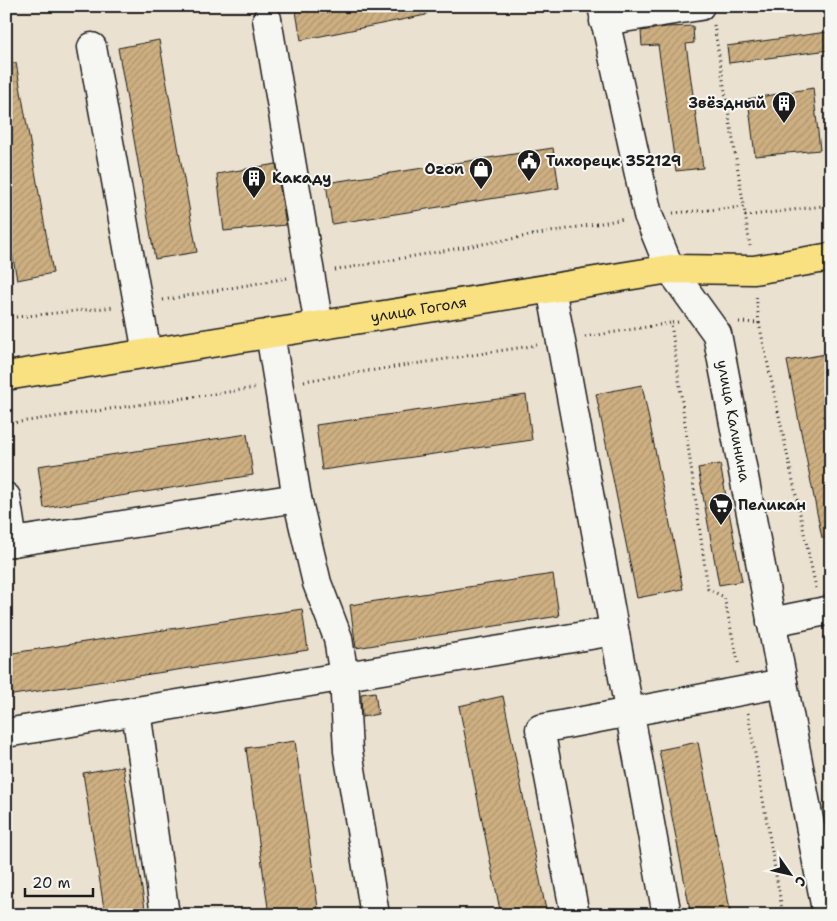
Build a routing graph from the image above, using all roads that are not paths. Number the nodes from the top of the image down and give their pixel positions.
1 (706, 11) edge
2 (603, 14) edge
3 (267, 19) dead end
4 (92, 47) dead end
5 (831, 257) edge
6 (670, 269) junction
7 (551, 288) junction
8 (319, 326) junction
9 (270, 333) junction
10 (147, 353) junction
11 (6, 376) edge
12 (6, 497) edge
13 (297, 498) junction
14 (9, 542) edge
15 (826, 610) edge
16 (771, 622) junction
17 (614, 631) junction
18 (344, 676) junction
19 (783, 683) junction
20 (136, 711) junction
21 (629, 712) junction
22 (6, 733) edge
23 (165, 915) edge
24 (375, 915) edge
25 (575, 915) edge
26 (667, 915) edge
27 (827, 915) edge

1 - 2 street
2 - 6 street, улица Калинина
3 - 8 street
4 - 10 street
5 - 6 main road, улица Гоголя
6 - 7 main road, улица Гоголя
6 - 16 street, улица Калинина
7 - 8 main road, улица Гоголя
7 - 17 street
8 - 9 main road, улица Гоголя
9 - 10 main road, улица Гоголя
9 - 13 street
10 - 11 main road, улица Гоголя
12 - 14 street
13 - 14 street
13 - 18 street
15 - 16 street
16 - 19 street, улица Калинина
17 - 18 street
17 - 21 street
18 - 20 street
18 - 24 street
19 - 21 street
19 - 27 street, улица Калинина
20 - 22 street
20 - 23 street
21 - 25 street
21 - 26 street

